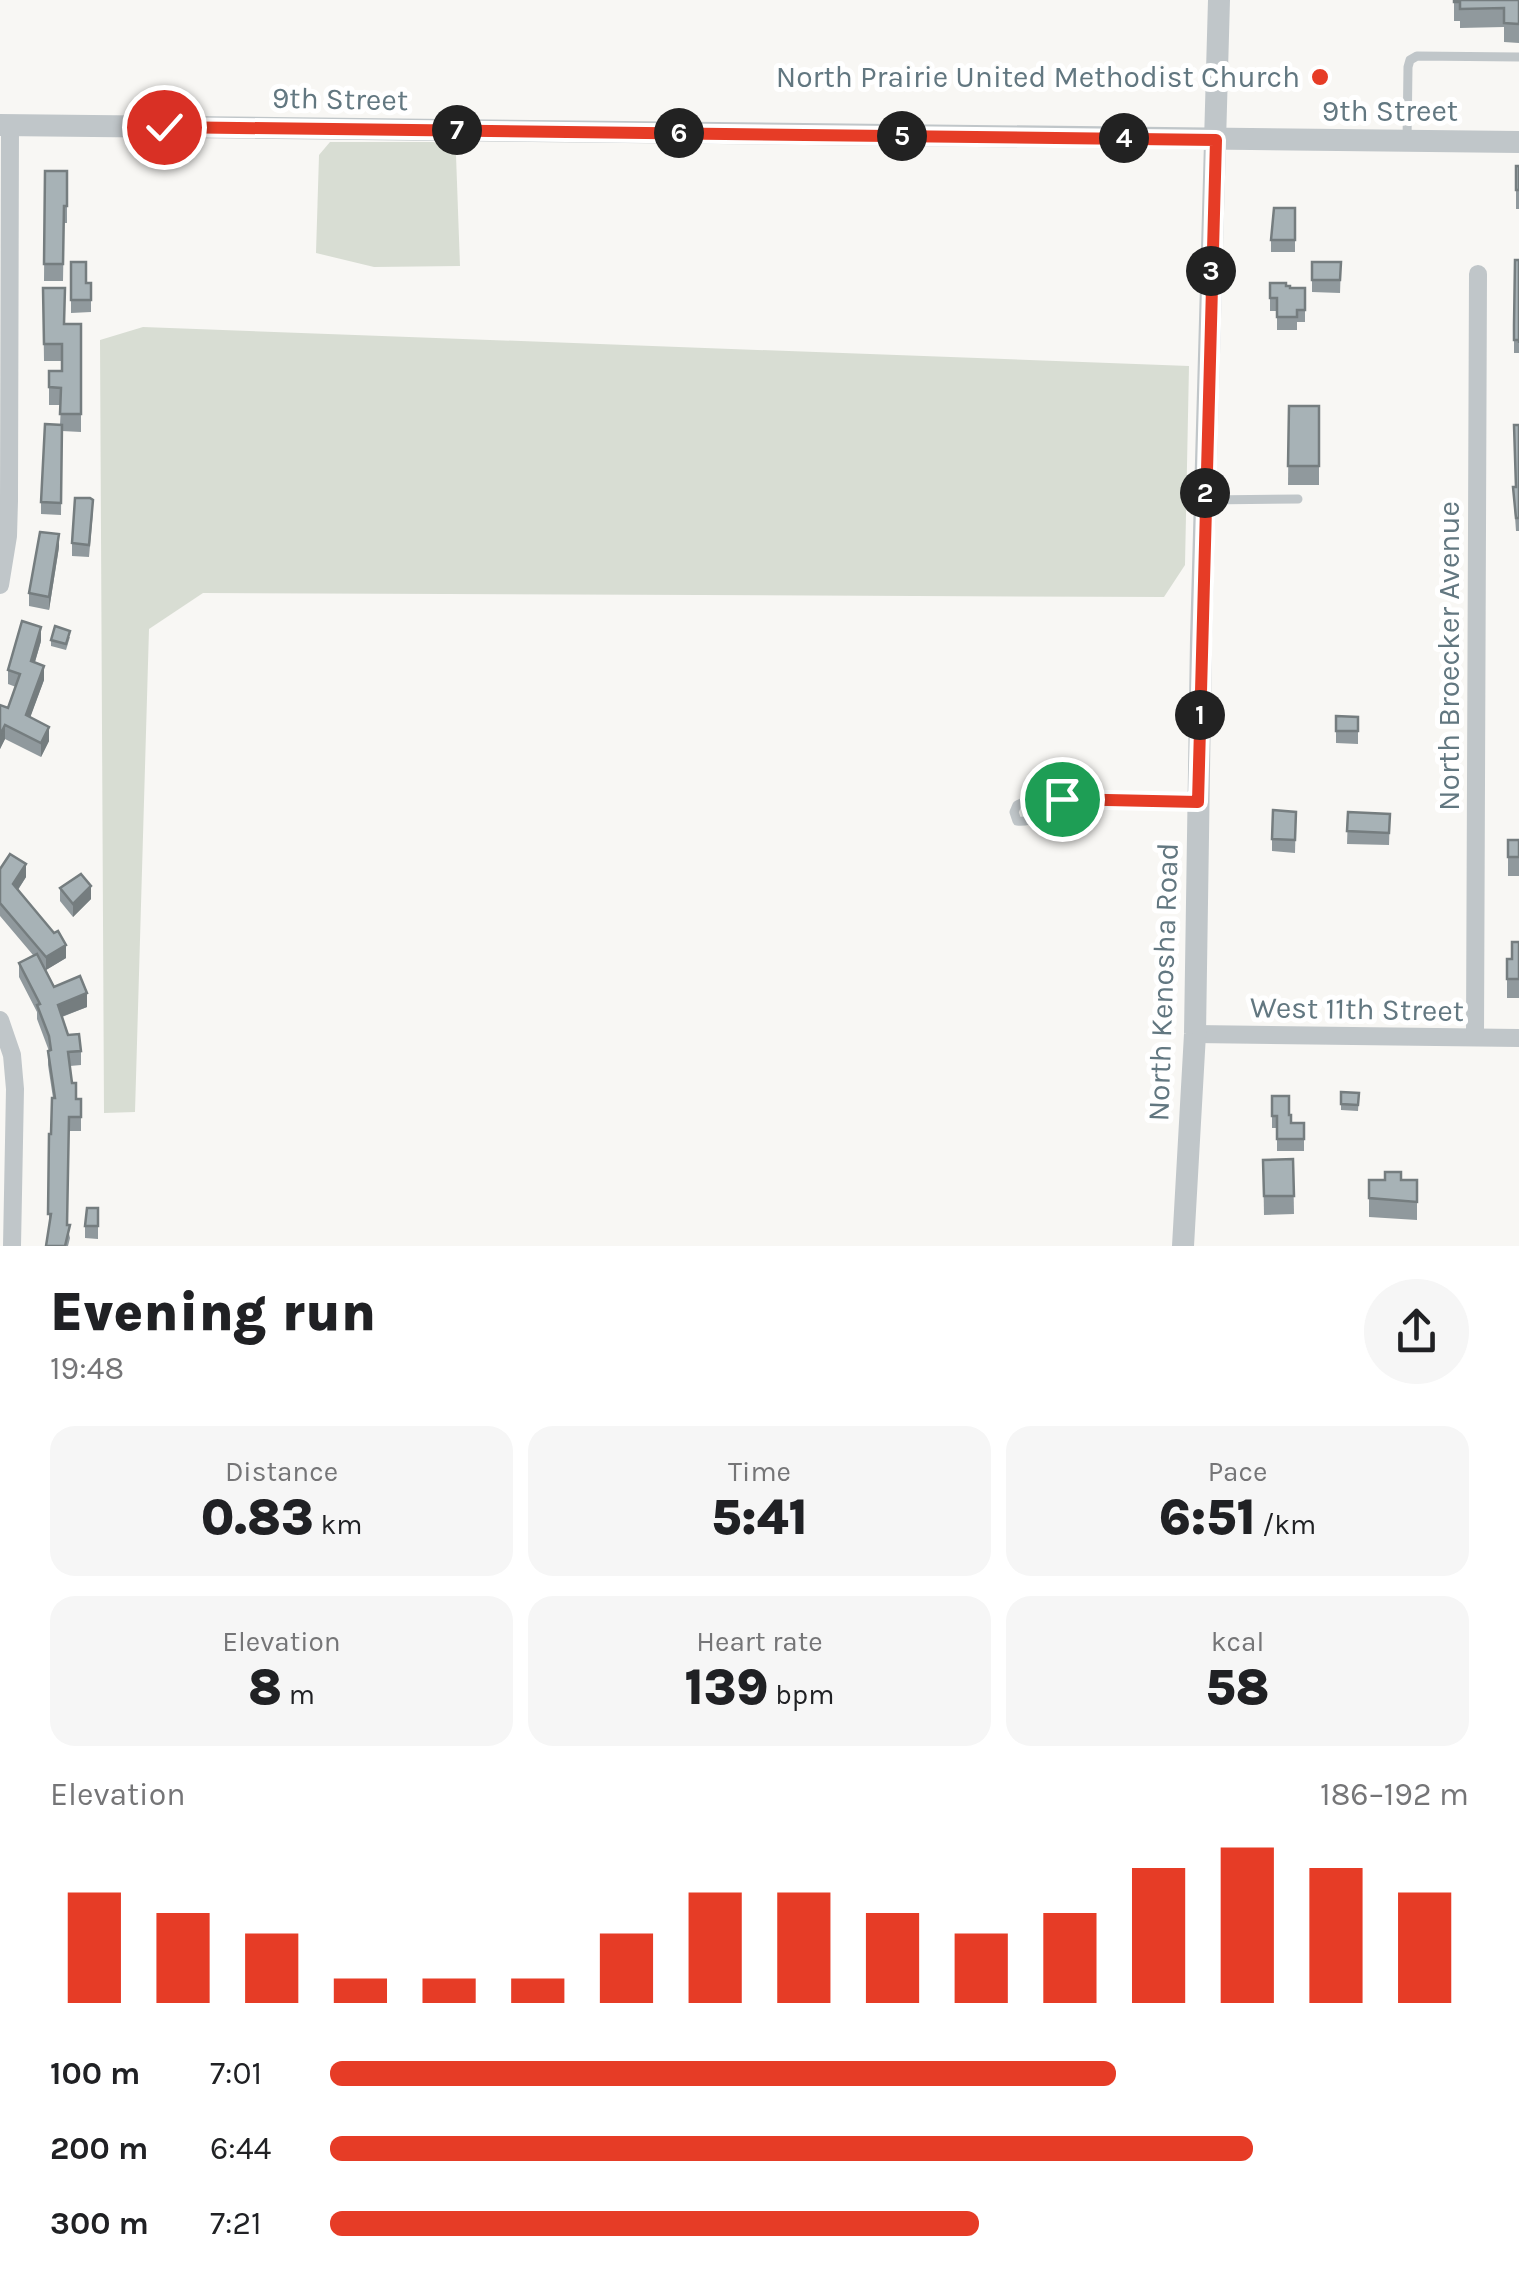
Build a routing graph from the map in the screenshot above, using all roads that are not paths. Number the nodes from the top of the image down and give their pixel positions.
1 (1219, 0) edge
2 (1519, 57) edge
3 (5, 125) edge
4 (1216, 140) junction
5 (1407, 141) junction
6 (1519, 142) edge
7 (1478, 274) dead end
8 (5, 309) edge
9 (1298, 499) dead end
10 (1205, 500) junction
11 (0, 585) edge
12 (1062, 799) junction
13 (1198, 802) junction
14 (0, 1020) edge
15 (1194, 1034) junction
16 (1475, 1037) junction
17 (1519, 1038) edge
18 (12, 1246) edge
19 (1183, 1246) edge

1 - 4 street, North Kenosha Road
2 - 5 lane
3 - 4 street, 9th Street
3 - 8 street
4 - 5 street, 9th Street
4 - 10 street, North Kenosha Road
5 - 6 street, 9th Street
7 - 16 street, North Broecker Avenue
8 - 11 street
9 - 10 lane
10 - 13 street, North Kenosha Road
12 - 12 lane
12 - 13 lane
13 - 15 street, North Kenosha Road
14 - 18 street
15 - 16 street, West 11th Street
15 - 19 street, North Kenosha Road
16 - 17 street, West 11th Street

